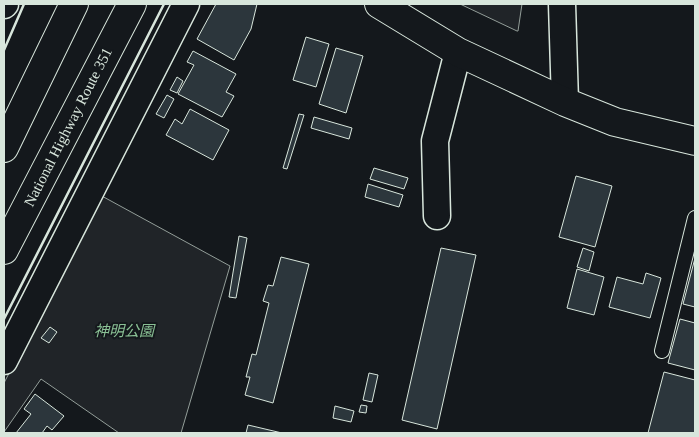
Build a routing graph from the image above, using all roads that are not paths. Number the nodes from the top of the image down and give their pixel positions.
1 (74, 4) edge
2 (132, 4) edge
3 (186, 4) edge
4 (379, 4) edge
5 (562, 4) edge
6 (458, 52) junction
7 (565, 102) junction
8 (695, 141) edge
9 (4, 148) edge
10 (437, 216) dead end
11 (695, 218) edge
12 (4, 250) edge
13 (662, 351) dead end
14 (4, 361) edge

1 - 9 main road
2 - 12 main road, National Highway Route 351
3 - 14 street
4 - 6 main road
5 - 7 street
6 - 7 main road
6 - 10 street
7 - 8 main road
11 - 13 lane

